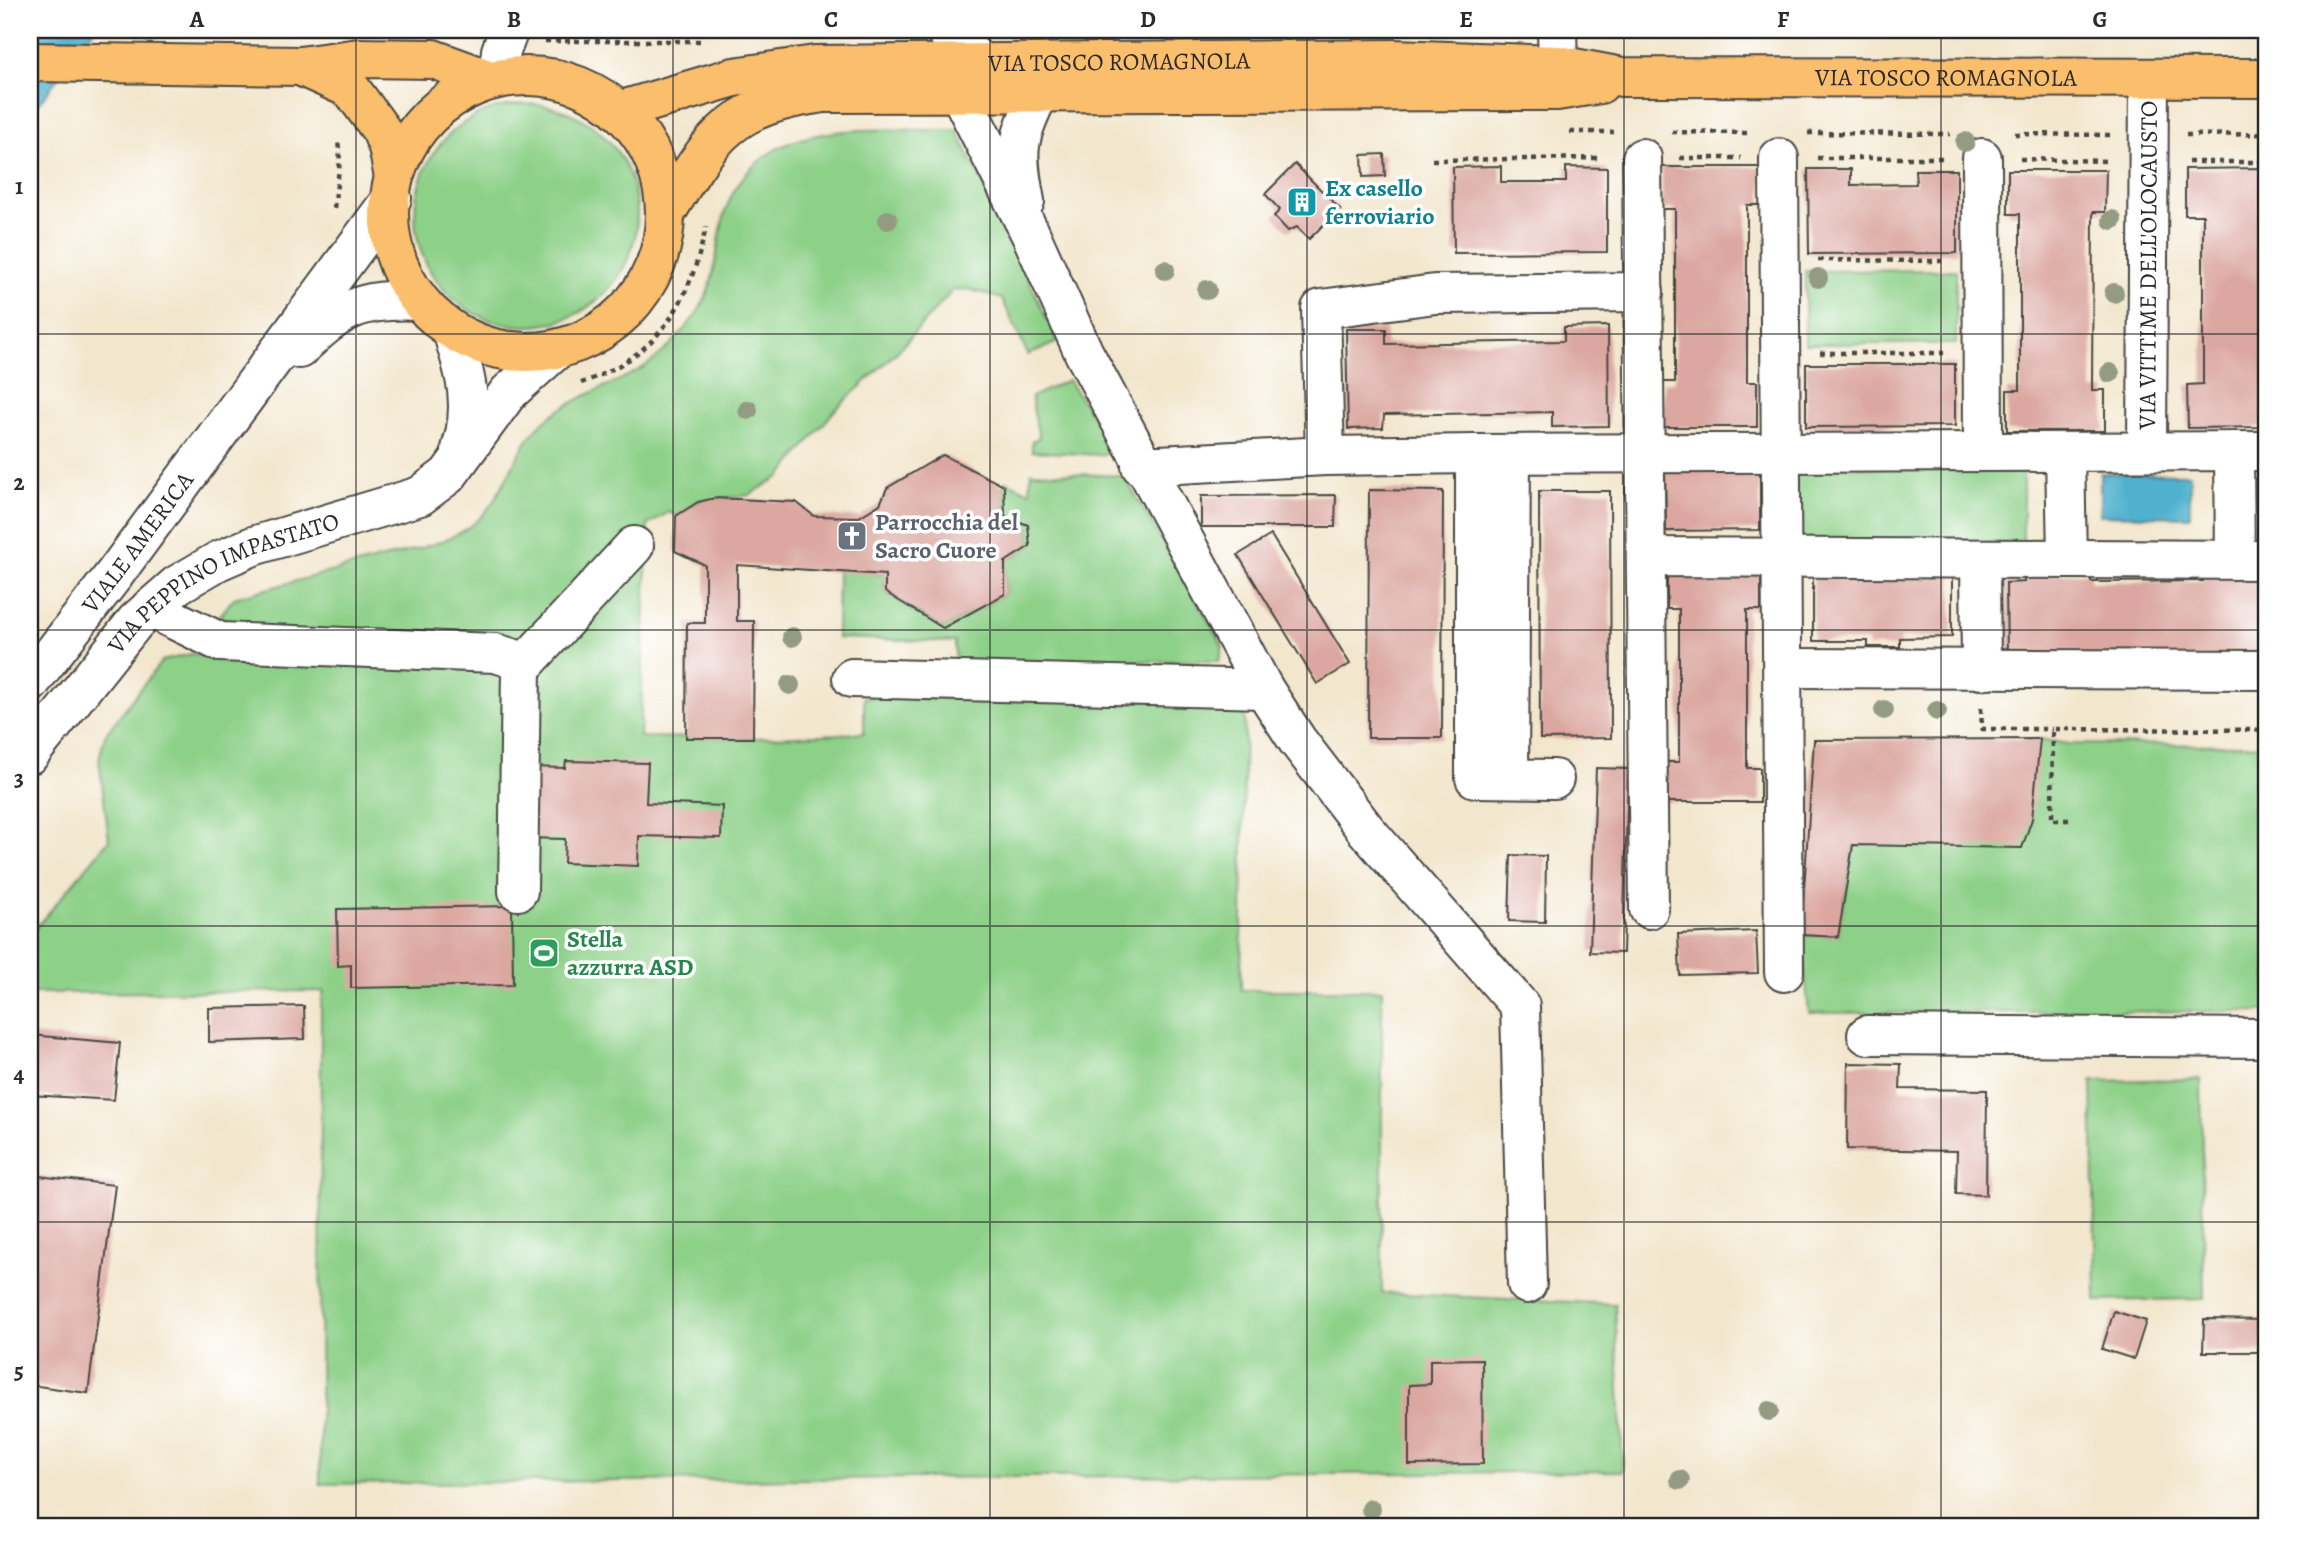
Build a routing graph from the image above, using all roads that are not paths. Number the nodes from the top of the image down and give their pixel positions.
1 (509, 30) edge
2 (945, 30) edge
3 (1557, 47) edge
4 (30, 62) edge
5 (355, 73) junction
6 (492, 77) junction
7 (969, 77) junction
8 (1622, 77) junction
9 (2149, 78) junction
10 (2267, 78) edge
11 (1041, 92) junction
12 (619, 111) junction
13 (1642, 158) road end
14 (1779, 158) road end
15 (1982, 159) road end
16 (393, 187) junction
17 (667, 211) junction
18 (1031, 234) junction
19 (1644, 292) junction
20 (419, 301) junction
21 (453, 334) junction
22 (556, 349) junction
23 (244, 401) junction
24 (2251, 451) edge
25 (1781, 452) junction
26 (1983, 452) junction
27 (2065, 452) junction
28 (2147, 452) junction
29 (1645, 453) junction
30 (1493, 454) junction
31 (1325, 456) junction
32 (456, 464) junction
33 (1142, 466) junction
34 (634, 546) dead end
35 (1646, 557) junction
36 (1784, 558) junction
37 (1980, 559) junction
38 (2067, 559) junction
39 (2251, 560) edge
40 (150, 608) junction
41 (521, 668) junction
42 (1784, 668) junction
43 (1981, 670) junction
44 (2267, 670) edge
45 (852, 678) dead end
46 (30, 683) edge
47 (1264, 689) junction
48 (30, 754) edge
49 (1554, 779) dead end
50 (518, 891) dead end
51 (1649, 909) dead end
52 (1784, 972) dead end
53 (1867, 1035) dead end
54 (2267, 1038) edge
55 (1527, 1284) dead end

1 - 6 street
2 - 7 street
3 - 7 main road, VIA TOSCO ROMAGNOLA
3 - 8 main road, VIA TOSCO ROMAGNOLA
4 - 5 main road
5 - 6 main road
5 - 16 main road
6 - 12 main road
6 - 16 main road
7 - 11 main road, VIA TOSCO ROMAGNOLA
7 - 12 main road, VIA TOSCO ROMAGNOLA
7 - 17 main road, VIA TOSCO ROMAGNOLA
7 - 18 street
8 - 9 main road, VIA TOSCO ROMAGNOLA
8 - 11 main road, VIA TOSCO ROMAGNOLA
9 - 10 main road, VIA TOSCO ROMAGNOLA
9 - 28 street, VIA VITTIME DELL'OLOCAUSTO
11 - 18 street
12 - 17 main road
13 - 19 street
14 - 25 street
15 - 26 street
16 - 20 main road
16 - 23 street
17 - 22 main road
18 - 33 street
19 - 29 street
19 - 31 street
20 - 21 main road
20 - 23 street
21 - 22 main road
21 - 32 street, VIA PEPPINO IMPASTATO
22 - 32 street, VIA PEPPINO IMPASTATO
23 - 46 street, VIALE AMERICA
24 - 28 street
24 - 39 street
25 - 26 street
25 - 29 street
25 - 36 street
26 - 27 street
27 - 28 street
27 - 38 street
29 - 30 street
29 - 35 street
30 - 31 street
30 - 49 street
31 - 33 street
32 - 40 street, VIA PEPPINO IMPASTATO
33 - 47 street
34 - 41 street
35 - 36 street
35 - 51 street
36 - 37 street
36 - 42 street
37 - 38 street
37 - 43 street
38 - 39 street
40 - 41 street
40 - 48 street, VIA PEPPINO IMPASTATO
41 - 50 street
42 - 43 street
42 - 52 street
43 - 44 street
45 - 47 street
47 - 55 street
53 - 54 street

